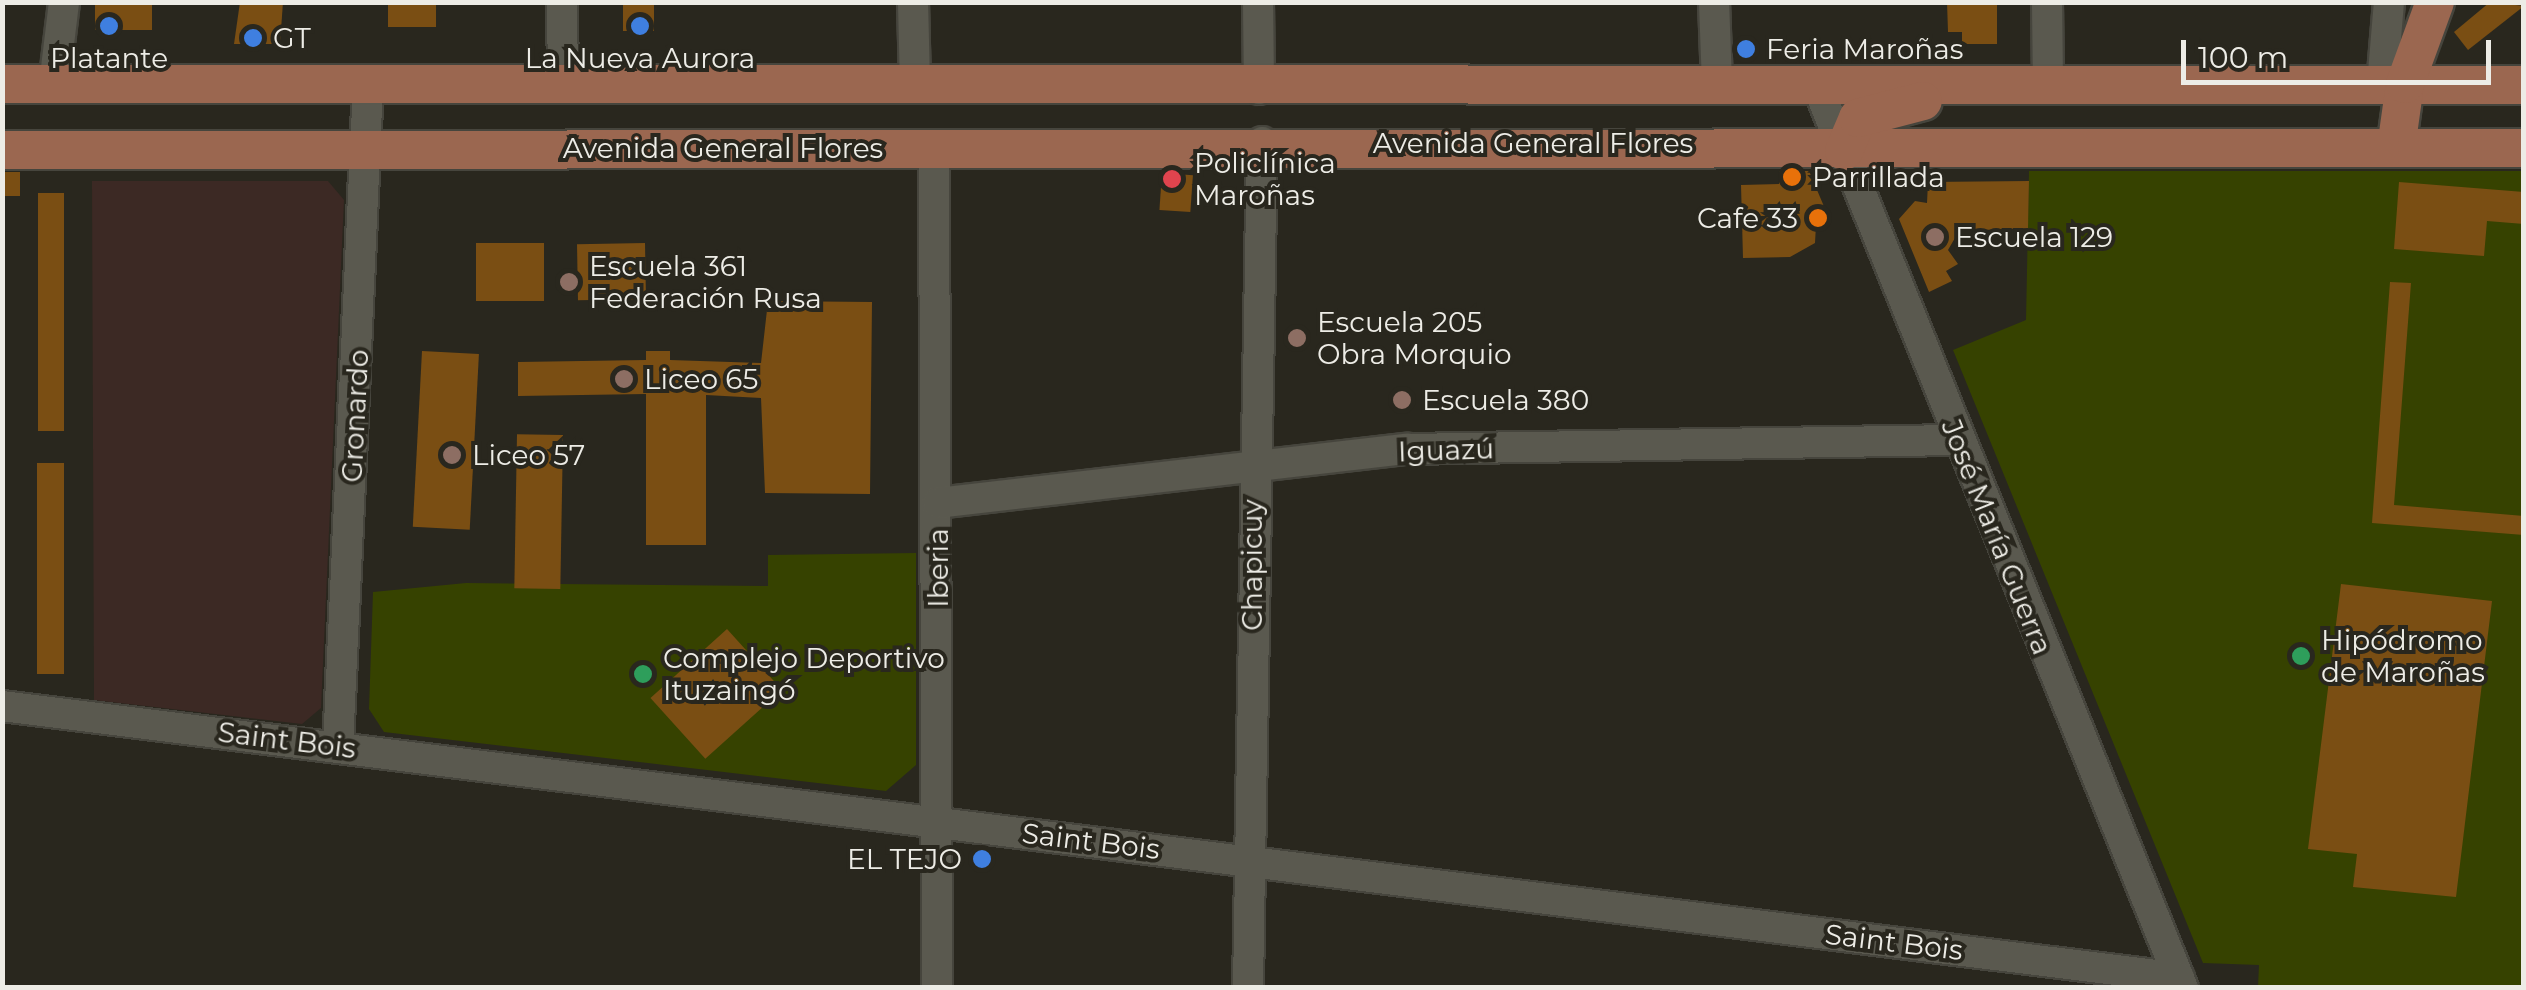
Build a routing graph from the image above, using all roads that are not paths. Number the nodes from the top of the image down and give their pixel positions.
1 (64, 2) edge
2 (562, 2) edge
3 (913, 2) edge
4 (1258, 2) edge
5 (1714, 2) edge
6 (2047, 2) edge
7 (2389, 2) edge
8 (2435, 2) edge
9 (562, 82) junction
10 (2, 84) edge
11 (915, 84) junction
12 (1716, 84) junction
13 (2048, 84) junction
14 (54, 85) junction
15 (368, 85) junction
16 (1816, 85) junction
17 (2524, 85) edge
18 (1259, 89) junction
19 (2395, 109) junction
20 (1262, 142) junction
21 (369, 148) junction
22 (934, 148) junction
23 (2524, 148) edge
24 (2, 150) edge
25 (1844, 152) junction
26 (1957, 440) junction
27 (1253, 464) junction
28 (938, 503) junction
29 (2, 706) edge
30 (338, 746) junction
31 (939, 822) junction
32 (1250, 861) junction
33 (2181, 983) edge
34 (937, 988) edge
35 (1248, 988) edge

1 - 14 street
2 - 9 street
3 - 11 street
4 - 18 street
5 - 12 street
6 - 13 street
7 - 19 street
8 - 19 main road
9 - 11 main road, Avenida General Flores
9 - 15 main road, Avenida General Flores
10 - 14 main road, Avenida General Flores
11 - 18 main road, Avenida General Flores
12 - 16 main road, Avenida General Flores
12 - 18 main road, Avenida General Flores
13 - 16 main road, Avenida General Flores
13 - 19 main road, Avenida General Flores
13 - 25 main road
14 - 15 main road, Avenida General Flores
15 - 21 street, Gronardo
16 - 25 street, José María Guerra
17 - 19 main road, Avenida General Flores
19 - 23 main road, Avenida General Flores
19 - 25 main road, Avenida General Flores
20 - 22 main road, Avenida General Flores
20 - 25 main road, Avenida General Flores
20 - 27 street, Chapicuy
21 - 22 main road, Avenida General Flores
21 - 24 main road, Avenida General Flores
21 - 30 street, Gronardo
22 - 28 street, Iberia
25 - 26 street, José María Guerra
26 - 27 street, Iguazú
26 - 33 street, José María Guerra
27 - 28 street, Iguazú
27 - 32 street, Chapicuy
28 - 31 street, Iberia
29 - 30 street, Saint Bois
30 - 31 street, Saint Bois
31 - 32 street, Saint Bois
31 - 34 street, Iberia
32 - 33 street, Saint Bois
32 - 35 street, Chapicuy

